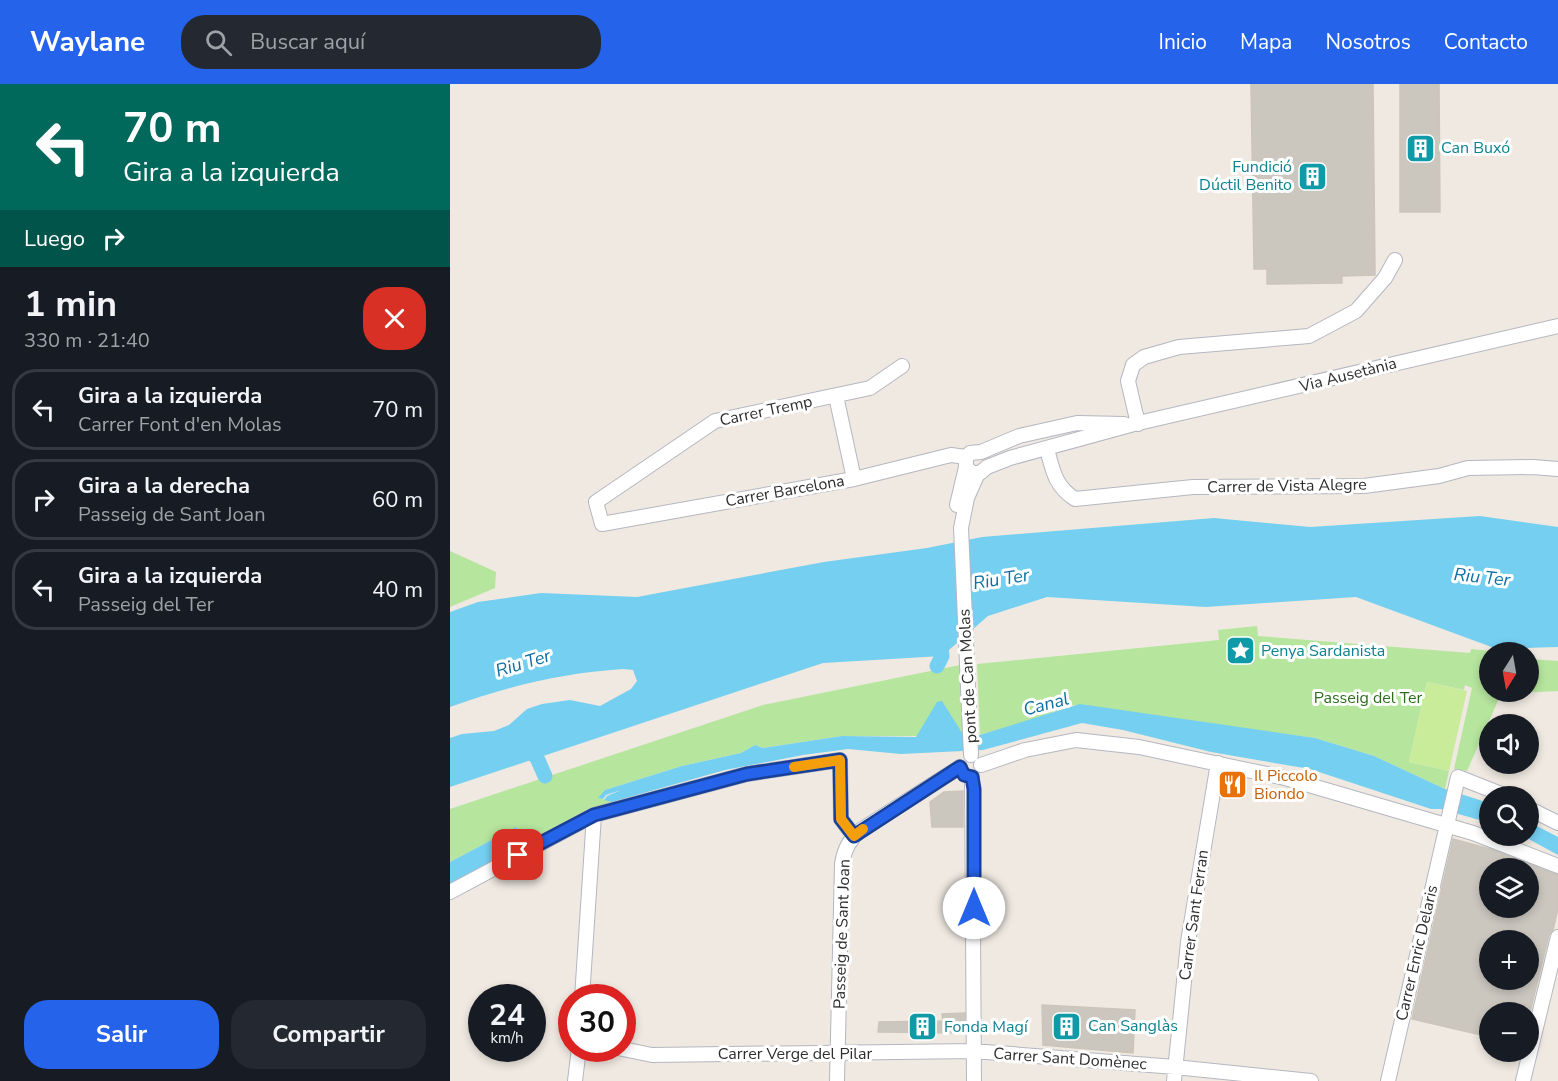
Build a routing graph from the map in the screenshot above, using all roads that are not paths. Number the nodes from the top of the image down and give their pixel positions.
1 (1395, 260) dead end
2 (1558, 326) edge
3 (902, 366) dead end
4 (836, 396) junction
5 (1136, 424) junction
6 (1047, 449) junction
7 (974, 466) junction
8 (1558, 469) edge
9 (854, 479) junction
10 (602, 524) joint
11 (975, 757) junction
12 (1218, 764) junction
13 (960, 767) junction
14 (972, 777) junction
15 (1481, 786) edge
16 (1539, 814) edge
17 (594, 815) junction
18 (1447, 818) junction
19 (1558, 824) edge
20 (854, 836) junction
21 (1558, 866) edge
22 (450, 892) edge
23 (1558, 937) edge
24 (583, 984) edge
25 (973, 1051) junction
26 (636, 1052) edge
27 (838, 1054) junction
28 (577, 1062) edge
29 (1174, 1074) edge
30 (575, 1081) edge
31 (837, 1081) edge
32 (974, 1081) edge
33 (1311, 1081) edge
34 (1388, 1081) edge
35 (1523, 1081) edge

1 - 5 street
2 - 5 street, Via Ausetània
3 - 4 street, Carrer Tremp
4 - 9 street
4 - 10 street, Carrer Tremp
5 - 6 street, Via Ausetània
5 - 7 street, Via Ausetània
6 - 7 street, Via Ausetània
6 - 8 street, Carrer de Vista Alegre
7 - 9 street, Carrer Barcelona
7 - 11 street, pont de Can Molas
9 - 10 street, Carrer Barcelona
11 - 12 street
11 - 13 street
11 - 14 street
12 - 18 street
12 - 29 street, Carrer Sant Ferran
13 - 14 street
13 - 20 street
14 - 25 street
15 - 18 street
16 - 19 street
17 - 20 street, Passeig de Sant Joan
17 - 22 street
17 - 24 street
18 - 21 street
18 - 34 street, Carrer Enric Delaris
20 - 27 street, Passeig de Sant Joan
23 - 35 street
25 - 27 street, Carrer Verge del Pilar
25 - 29 street, Carrer Sant Domènec
25 - 32 street
26 - 27 street, Carrer Verge del Pilar
27 - 31 street, Passeig de Sant Joan
28 - 30 street
29 - 33 street, Carrer Sant Domènec

